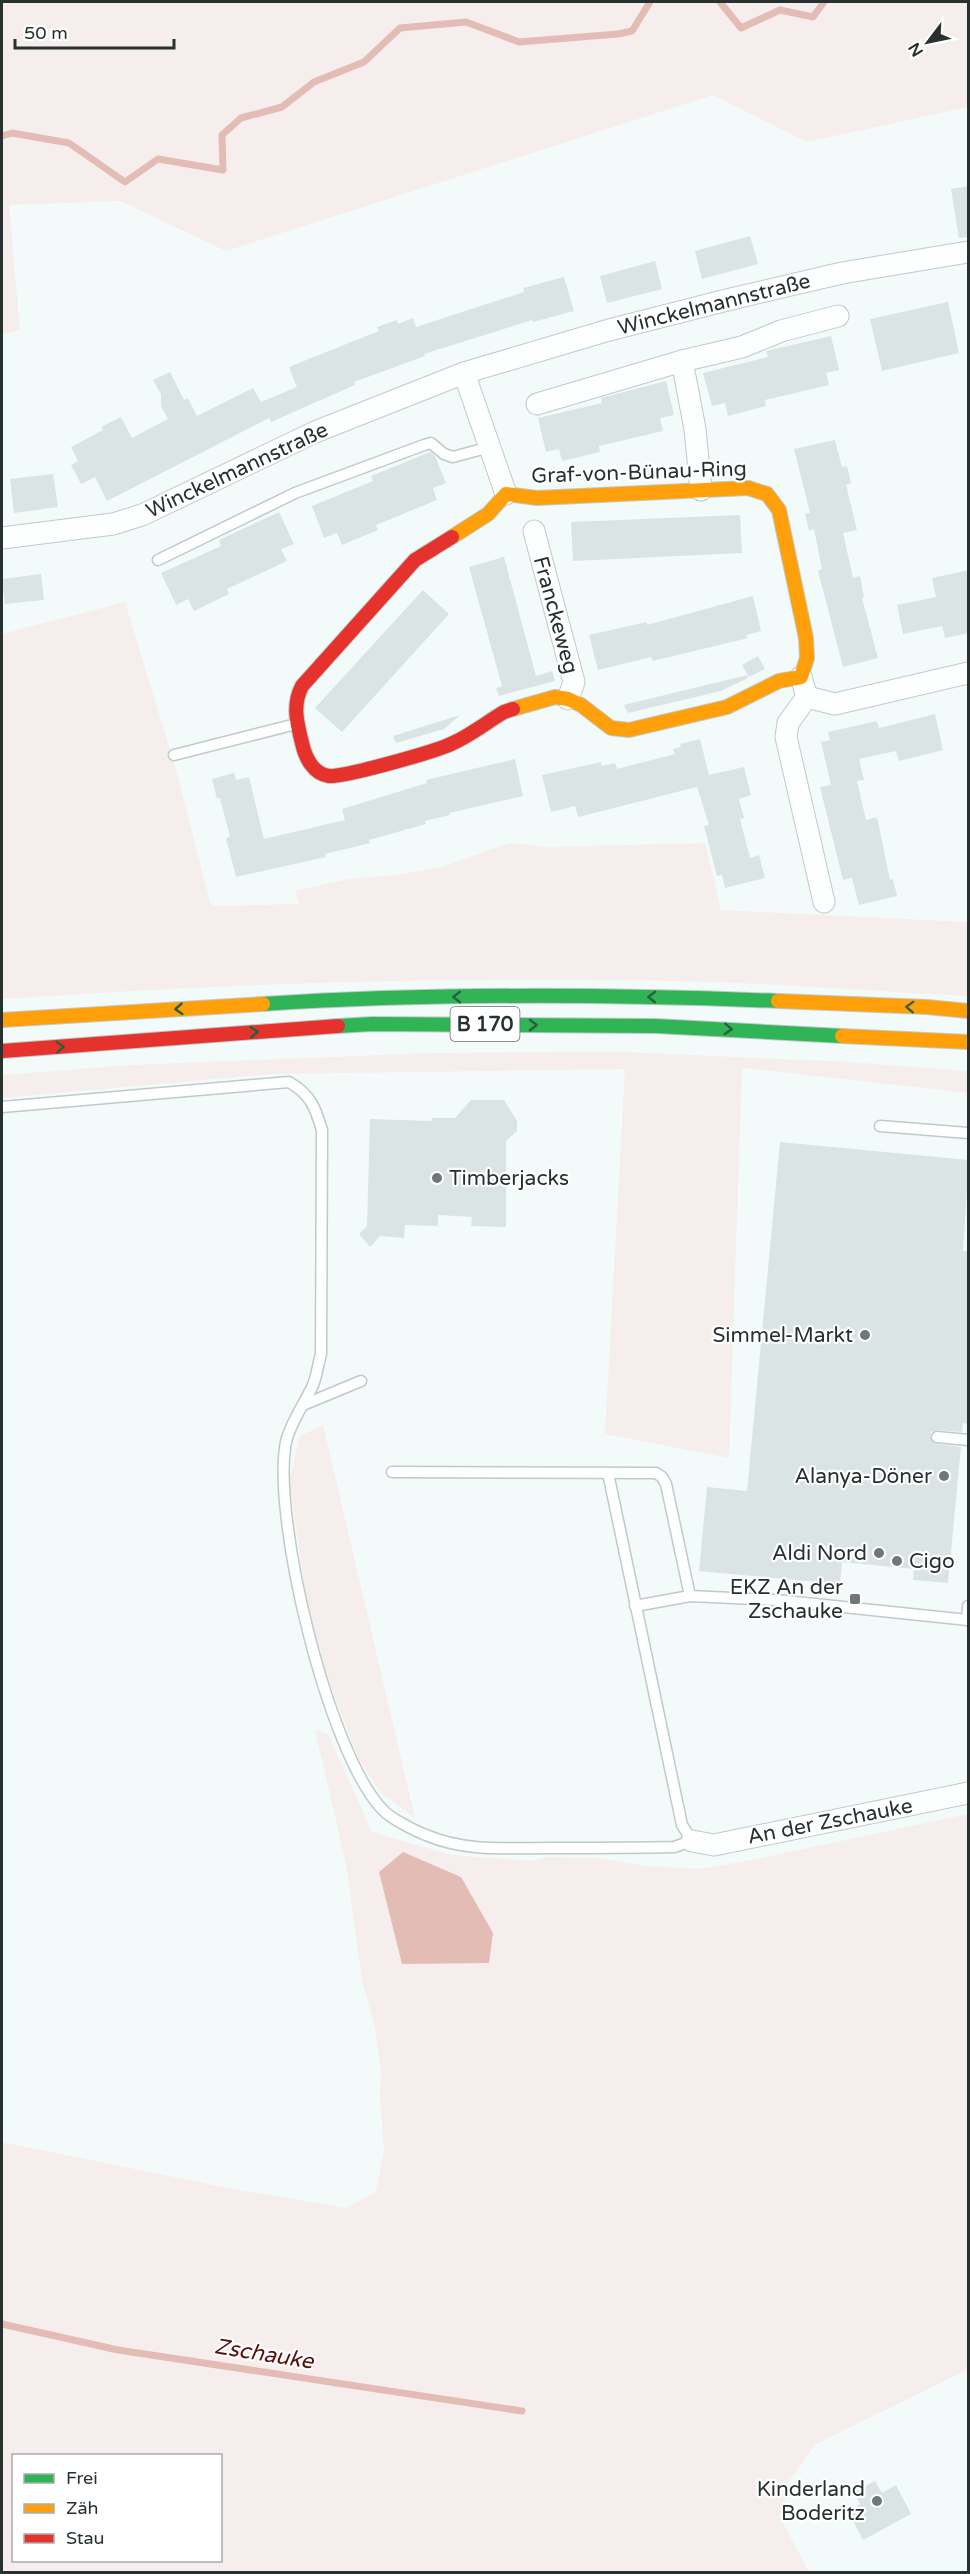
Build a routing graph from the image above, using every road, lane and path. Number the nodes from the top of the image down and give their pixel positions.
1 (969, 252) edge
2 (838, 316) dead end
3 (682, 361) junction
4 (464, 373) junction
5 (537, 404) dead end
6 (490, 447) junction
7 (701, 490) junction
8 (506, 494) junction
9 (534, 531) dead end
10 (2, 538) edge
11 (158, 560) dead end
12 (969, 673) edge
13 (801, 677) junction
14 (807, 697) junction
15 (568, 699) junction
16 (297, 724) junction
17 (174, 755) dead end
18 (824, 902) dead end
19 (969, 1011) edge
20 (2, 1020) edge
21 (969, 1042) edge
22 (2, 1051) edge
23 (2, 1107) edge
24 (880, 1126) dead end
25 (969, 1133) edge
26 (361, 1381) dead end
27 (303, 1406) junction
28 (937, 1437) dead end
29 (969, 1440) edge
30 (392, 1472) dead end
31 (608, 1473) junction
32 (690, 1596) junction
33 (635, 1606) junction
34 (969, 1606) edge
35 (968, 1620) edge
36 (969, 1793) edge
37 (692, 1841) junction

1 - 4 street, Winckelmannstraße
2 - 3 street, Winckelmannstraße
3 - 5 street, Winckelmannstraße
3 - 7 street
4 - 6 street
4 - 10 street, Winckelmannstraße
6 - 8 street
6 - 11 lane
7 - 8 main road, Graf-von-Bünau-Ring
7 - 13 main road, Graf-von-Bünau-Ring
8 - 16 main road, Graf-von-Bünau-Ring
9 - 15 street, Franckeweg
12 - 14 street
13 - 14 street
13 - 15 main road
14 - 18 street
15 - 16 main road, Graf-von-Bünau-Ring
16 - 17 lane
19 -> 20 main road, B 170
22 -> 21 main road, B 170
23 - 27 lane
24 - 25 lane
26 - 27 lane
27 - 37 lane
28 - 29 lane
30 - 31 lane
31 - 32 lane
31 - 33 lane
32 - 33 lane
32 - 35 lane
33 - 37 lane
34 - 35 lane
36 - 37 street, An der Zschauke

